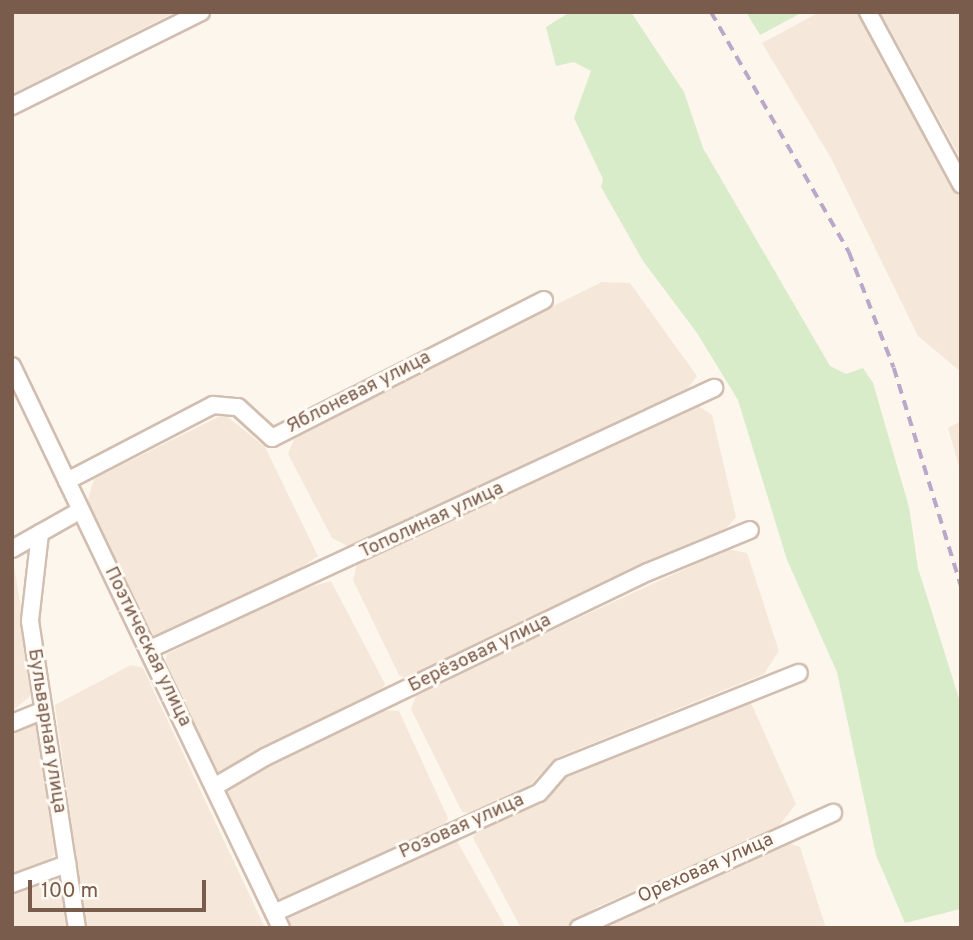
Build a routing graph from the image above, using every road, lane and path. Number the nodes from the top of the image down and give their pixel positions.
1 (868, 12) edge
2 (192, 14) edge
3 (12, 106) edge
4 (961, 184) edge
5 (544, 300) dead end
6 (12, 366) edge
7 (714, 387) dead end
8 (67, 481) junction
9 (81, 510) junction
10 (750, 530) dead end
11 (40, 533) junction
12 (12, 549) edge
13 (149, 650) junction
14 (799, 673) dead end
15 (41, 711) junction
16 (12, 723) edge
17 (214, 788) junction
18 (833, 813) dead end
19 (67, 864) junction
20 (12, 884) edge
21 (277, 920) edge
22 (77, 928) edge
23 (579, 928) edge

1 - 4 street
2 - 3 street
5 - 8 street, Яблоневая улица
6 - 8 street, Поэтическая улица
7 - 13 street, Тополиная улица
8 - 9 street, Поэтическая улица
9 - 11 street
9 - 13 street, Поэтическая улица
10 - 17 street, Берёзовая улица
11 - 12 street
11 - 15 street, Бульварная улица
13 - 17 street, Поэтическая улица
14 - 21 street, Розовая улица
15 - 16 street
15 - 19 street, Бульварная улица
17 - 21 street, Поэтическая улица
18 - 23 street, Ореховая улица
19 - 20 street
19 - 22 street, Бульварная улица

